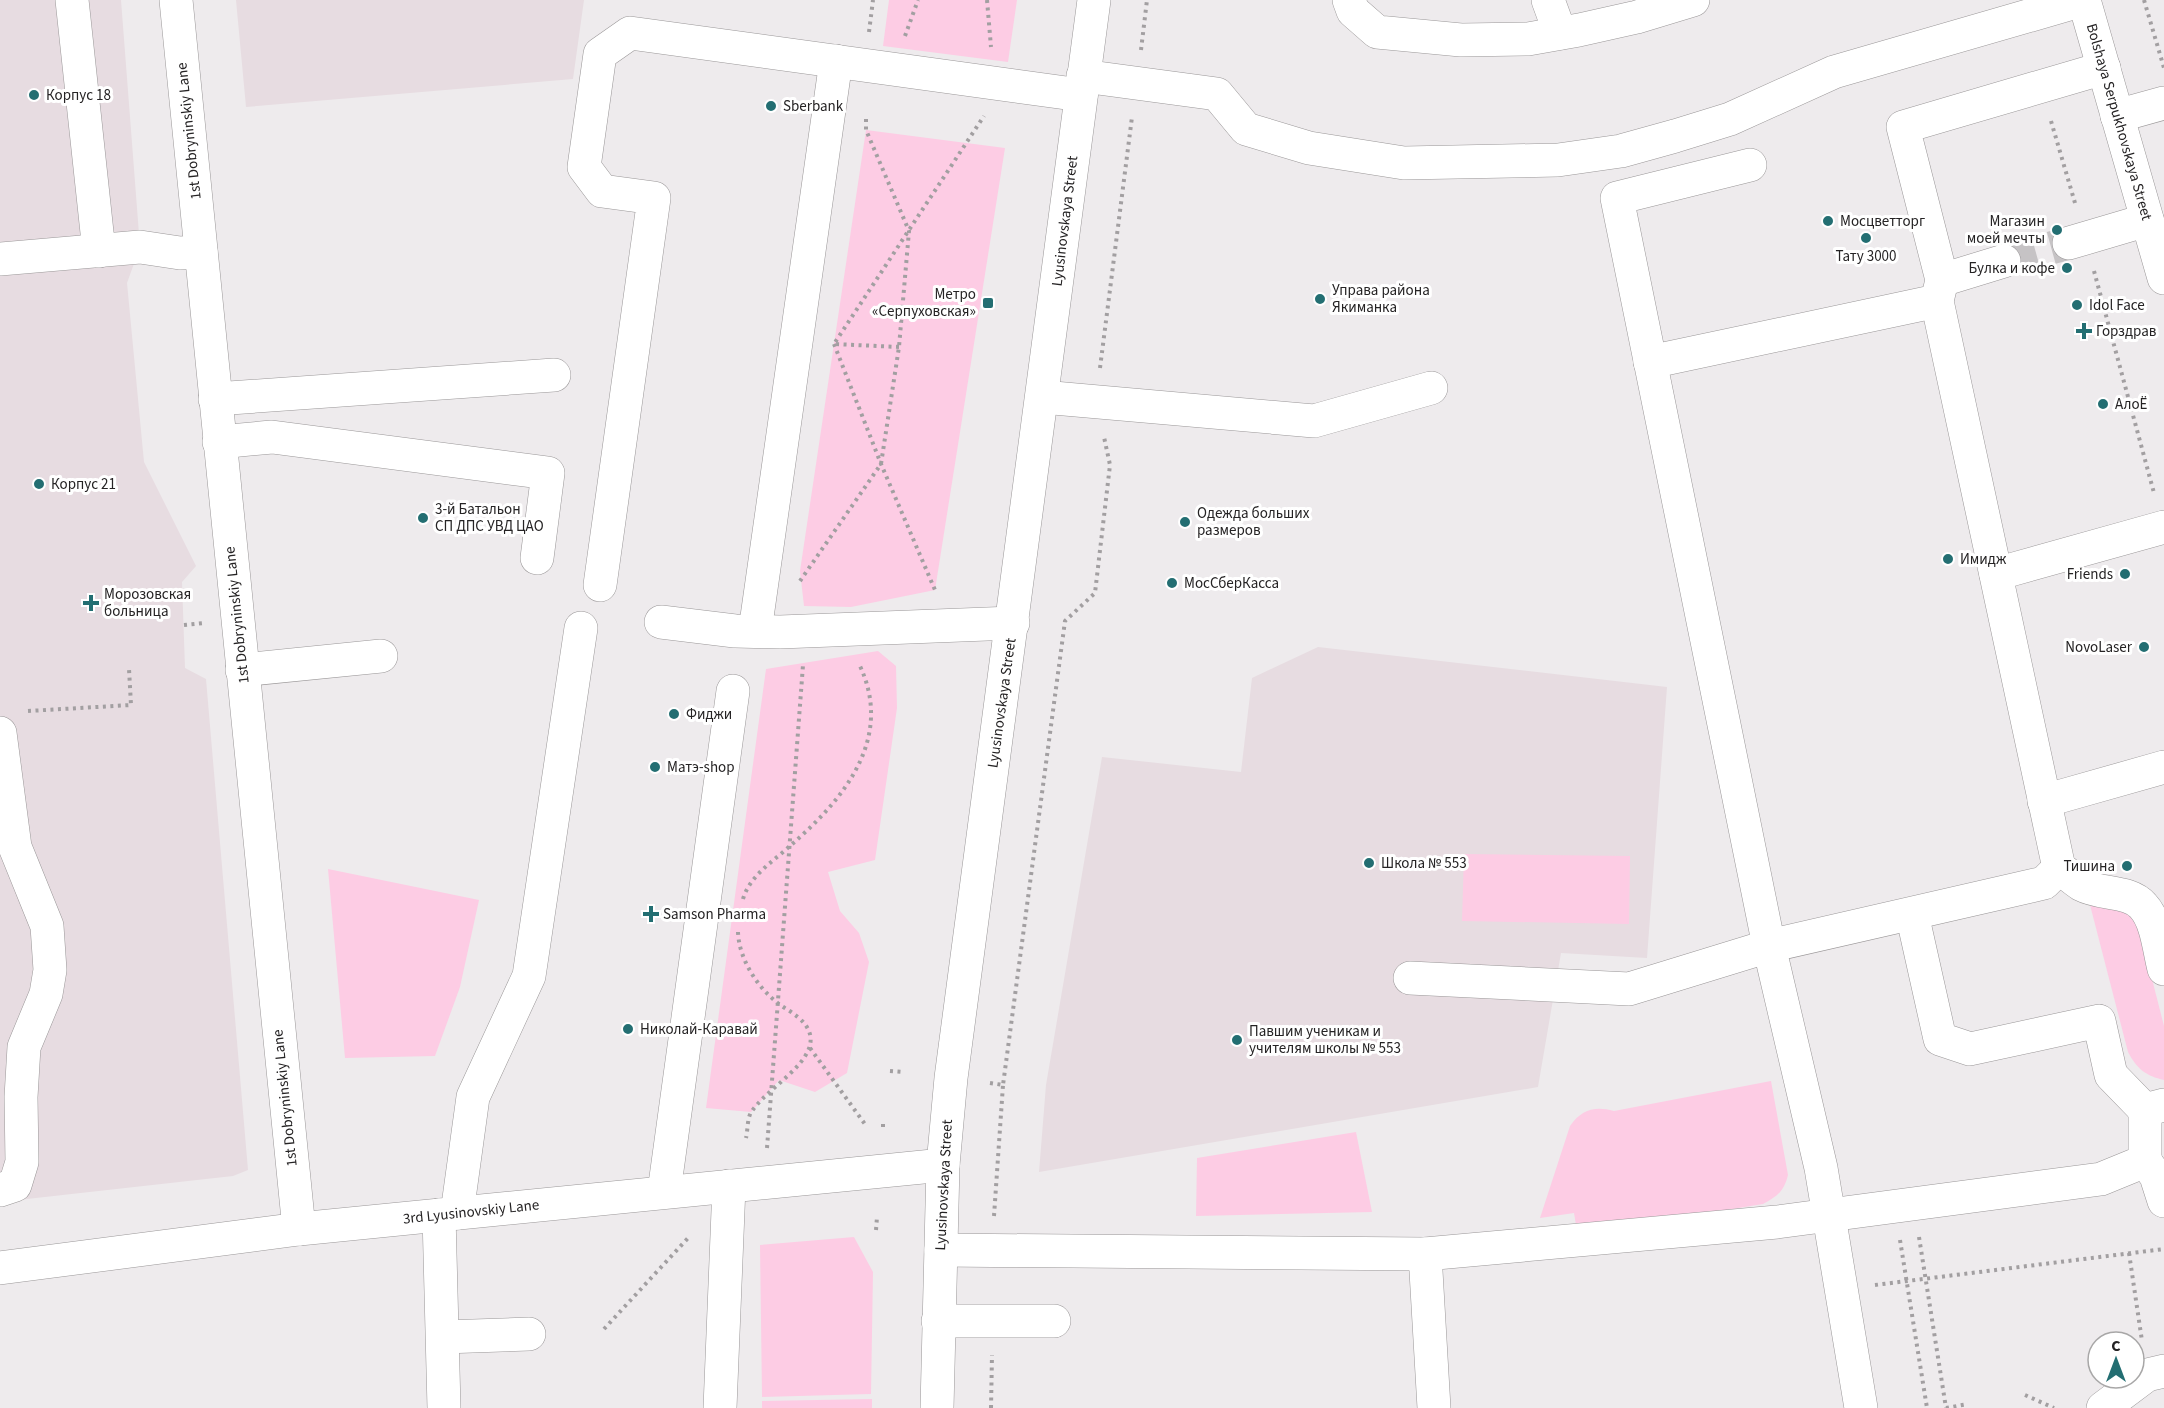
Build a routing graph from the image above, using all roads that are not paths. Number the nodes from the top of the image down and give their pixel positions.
1 (72, 0) edge
2 (176, 0) edge
3 (1094, 0) edge
4 (1349, 0) edge
5 (1548, 0) edge
6 (1693, 0) edge
7 (2083, 0) edge
8 (1560, 33) junction
9 (851, 63) junction
10 (2104, 68) junction
11 (1082, 86) junction
12 (2164, 103) edge
13 (2117, 116) junction
14 (1750, 165) dead end
15 (2147, 220) junction
16 (2069, 243) tunnel mouth
17 (99, 251) junction
18 (201, 252) junction
19 (0, 259) edge
20 (2004, 261) tunnel mouth
21 (2164, 278) edge
22 (1940, 290) junction
23 (1650, 362) junction
24 (554, 375) dead end
25 (1431, 388) dead end
26 (1042, 397) junction
27 (215, 399) junction
28 (219, 442) junction
29 (2164, 527) edge
30 (537, 558) dead end
31 (1996, 574) junction
32 (600, 585) dead end
33 (661, 621) dead end
34 (1013, 623) junction
35 (581, 628) dead end
36 (780, 632) junction
37 (381, 656) dead end
38 (242, 670) junction
39 (733, 692) dead end
40 (0, 734) edge
41 (2164, 767) edge
42 (2044, 801) junction
43 (2059, 868) junction
44 (1912, 914) junction
45 (1769, 946) junction
46 (2164, 969) edge
47 (1410, 978) dead end
48 (2155, 1108) edge
49 (2145, 1161) junction
50 (943, 1165) junction
51 (729, 1186) junction
52 (0, 1190) edge
53 (664, 1192) junction
54 (2164, 1201) edge
55 (448, 1214) junction
56 (1827, 1215) junction
57 (299, 1229) junction
58 (940, 1250) junction
59 (1425, 1254) junction
60 (0, 1268) edge
61 (938, 1321) junction
62 (1054, 1321) dead end
63 (529, 1334) dead end
64 (443, 1337) junction
65 (2156, 1373) edge
66 (444, 1408) edge
67 (720, 1408) edge
68 (938, 1408) edge
69 (1434, 1408) edge
70 (1861, 1408) edge
71 (2103, 1408) edge

1 - 17 street
2 - 18 street, 1st Dobryninskiy Lane
3 - 11 street, Lyusinovskaya Street
4 - 8 street
5 - 8 street
6 - 8 street
7 - 10 street, Bolshaya Serpukhovskaya Street
7 - 11 street
9 - 11 street
9 - 32 street
9 - 36 street
10 - 13 street, Bolshaya Serpukhovskaya Street
10 - 22 street
11 - 26 street, Lyusinovskaya Street
12 - 13 street
13 - 15 street, Bolshaya Serpukhovskaya Street
14 - 23 street
15 - 16 street
15 - 21 street, Bolshaya Serpukhovskaya Street
17 - 18 street
17 - 19 street
18 - 27 street, 1st Dobryninskiy Lane
20 - 22 street
22 - 23 street
22 - 31 street
23 - 45 street
24 - 27 street
25 - 26 street
26 - 34 street, Lyusinovskaya Street
27 - 28 street, 1st Dobryninskiy Lane
28 - 30 street
28 - 38 street, 1st Dobryninskiy Lane
29 - 31 street
31 - 42 street
33 - 36 street
34 - 36 street
34 - 50 street, Lyusinovskaya Street
35 - 55 street
37 - 38 street
38 - 57 street, 1st Dobryninskiy Lane
39 - 53 street
40 - 52 street
41 - 42 street
42 - 43 street
43 - 44 street
43 - 46 street
44 - 45 street
44 - 48 street
45 - 47 street
45 - 56 street
48 - 49 street
49 - 54 street
49 - 56 street
50 - 51 street, 3rd Lyusinovskiy Lane
50 - 58 street, Lyusinovskaya Street
51 - 53 street, 3rd Lyusinovskiy Lane
51 - 67 street
53 - 55 street, 3rd Lyusinovskiy Lane
55 - 57 street, 3rd Lyusinovskiy Lane
55 - 64 street
56 - 59 street
56 - 70 street
57 - 60 street, 3rd Lyusinovskiy Lane
58 - 59 street
58 - 61 street, Lyusinovskaya Street
59 - 69 street
61 - 62 street
61 - 68 street, Lyusinovskaya Street
63 - 64 street
64 - 66 street
65 - 71 street

